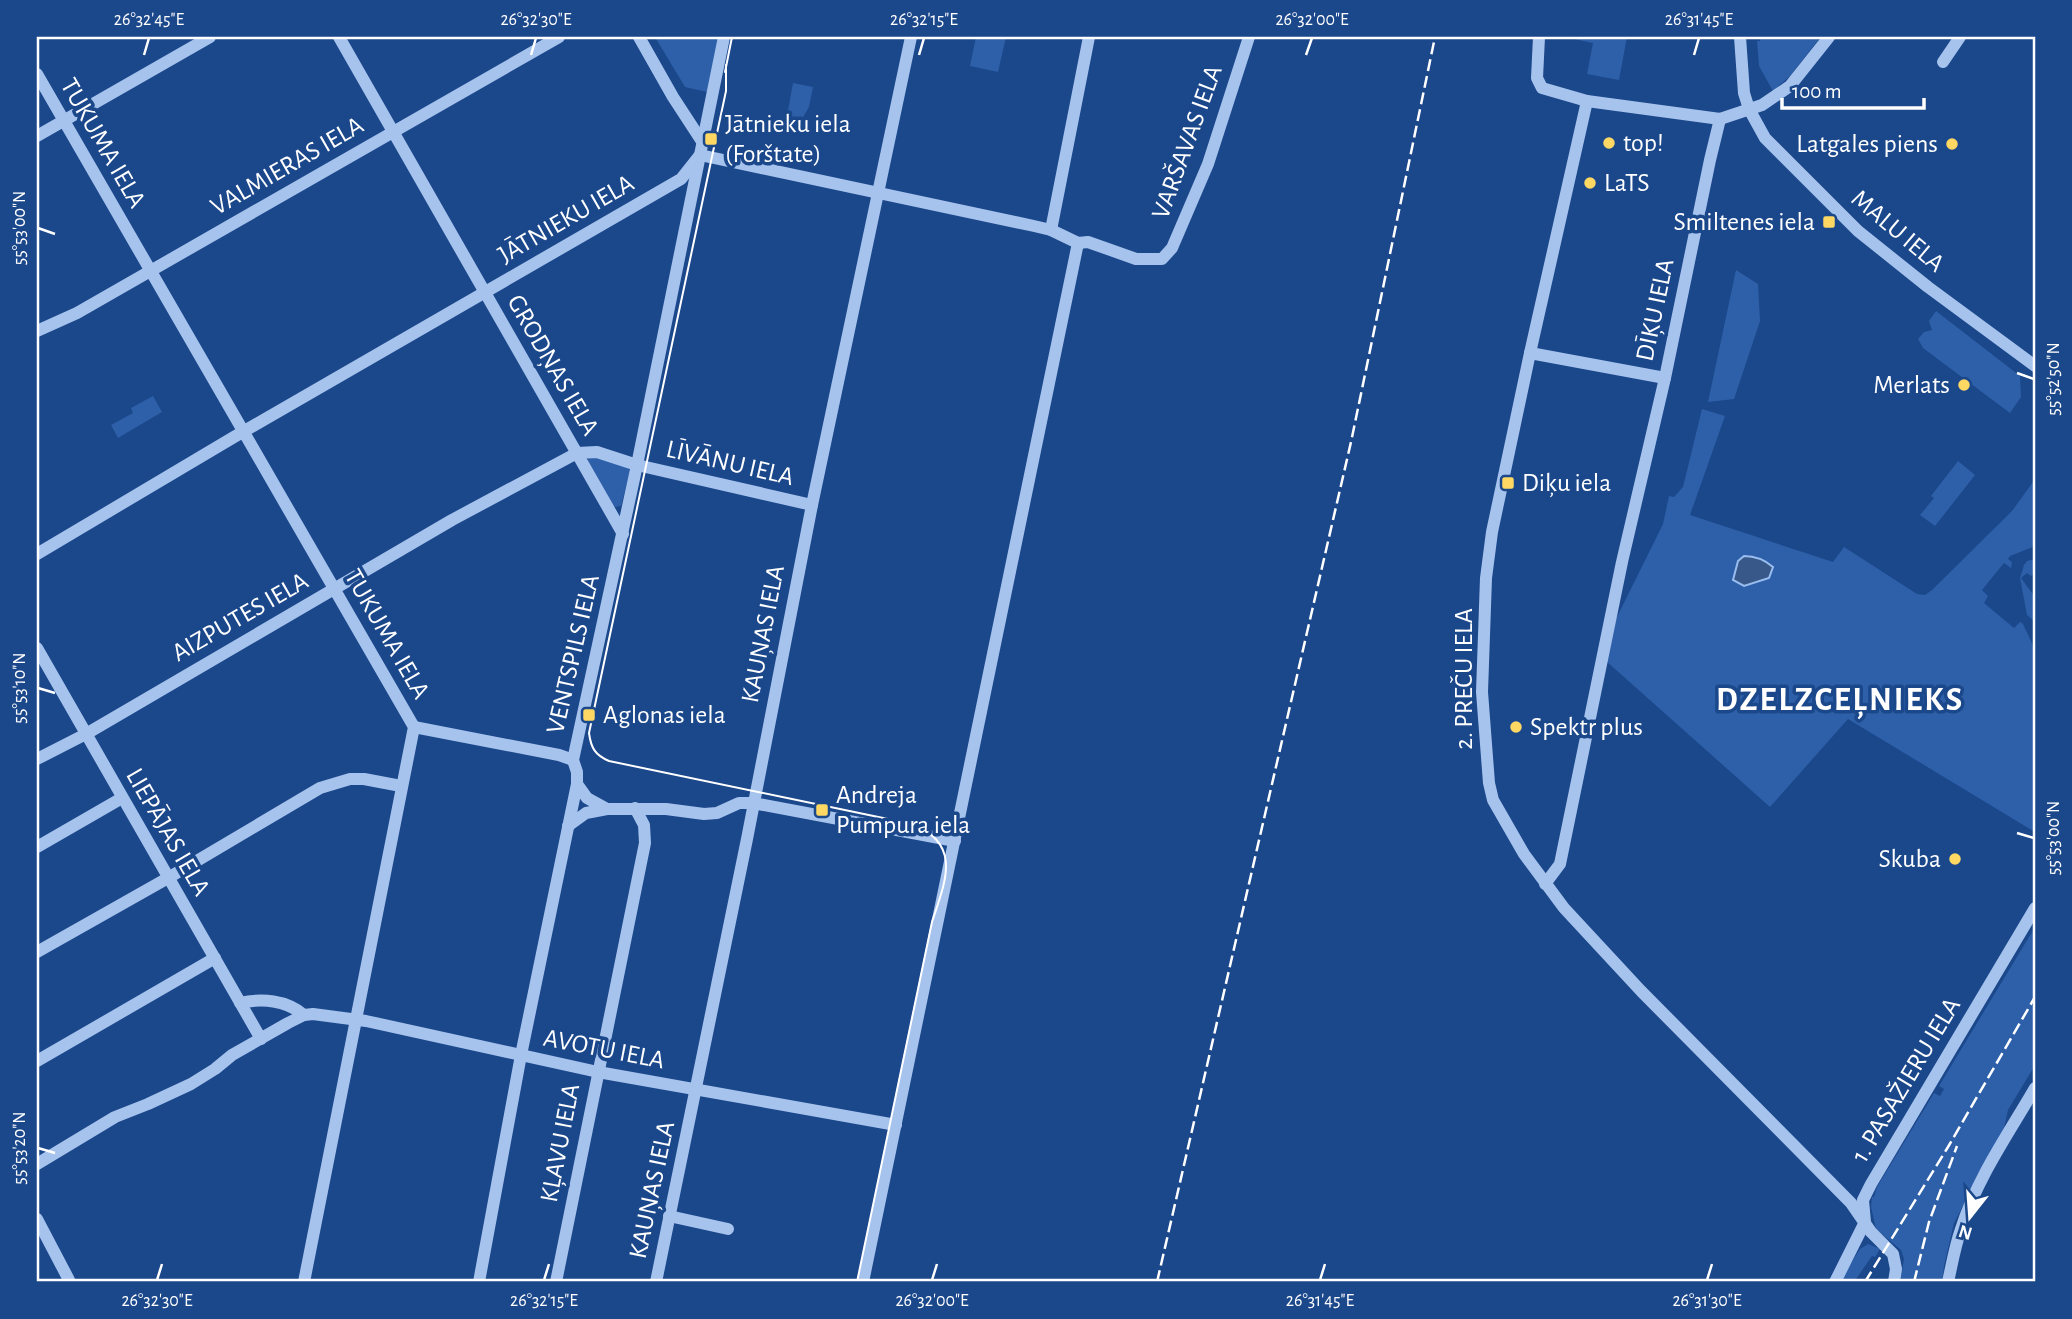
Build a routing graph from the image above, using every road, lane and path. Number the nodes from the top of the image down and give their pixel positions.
1 (209, 37) edge
2 (340, 37) edge
3 (559, 37) edge
4 (639, 37) edge
5 (724, 37) edge
6 (911, 37) edge
7 (1089, 37) edge
8 (1249, 37) edge
9 (1539, 37) edge
10 (1740, 37) edge
11 (1829, 37) edge
12 (1960, 37) edge
13 (1943, 62) dead end
14 (37, 74) edge
15 (1587, 101) junction
16 (1749, 109) junction
17 (1720, 119) junction
18 (64, 121) junction
19 (394, 131) junction
20 (37, 136) edge
21 (701, 149) junction
22 (879, 193) junction
23 (1051, 230) junction
24 (1078, 243) junction
25 (151, 270) junction
26 (484, 292) junction
27 (37, 331) edge
28 (1530, 353) junction
29 (2035, 366) edge
30 (1665, 378) junction
31 (244, 431) junction
32 (577, 453) junction
33 (637, 466) junction
34 (812, 505) junction
35 (623, 534) junction
36 (37, 554) edge
37 (335, 588) junction
38 (37, 648) edge
39 (414, 727) junction
40 (86, 734) junction
41 (37, 759) edge
42 (573, 760) junction
43 (577, 783) junction
44 (401, 786) junction
45 (122, 797) junction
46 (753, 803) junction
47 (635, 808) junction
48 (607, 809) junction
49 (568, 826) junction
50 (955, 841) junction
51 (37, 847) edge
52 (168, 878) junction
53 (1545, 884) junction
54 (2035, 908) edge
55 (37, 952) edge
56 (215, 958) junction
57 (240, 1003) junction
58 (304, 1015) junction
59 (355, 1019) junction
60 (261, 1039) junction
61 (521, 1055) junction
62 (37, 1061) edge
63 (598, 1072) junction
64 (2035, 1088) edge
65 (695, 1089) junction
66 (895, 1125) junction
67 (37, 1164) edge
68 (669, 1216) junction
69 (37, 1219) edge
70 (1865, 1222) junction
71 (729, 1229) dead end
72 (69, 1280) dead end
73 (304, 1282) edge
74 (479, 1282) edge
75 (555, 1282) edge
76 (656, 1282) edge
77 (863, 1282) edge
78 (1835, 1282) edge
79 (1894, 1282) edge
80 (1948, 1282) edge

1 - 18 street
2 - 19 street, GRODŅAS IELA
3 - 19 street, VALMIERAS IELA
4 - 21 street
5 - 21 street, VENTSPILS IELA
6 - 22 street, KAUŅAS IELA
7 - 23 street
8 - 24 street, VARŠAVAS IELA
9 - 15 street
10 - 16 street
11 - 16 street
12 - 13 street
14 - 18 street, TUKUMA IELA
15 - 17 street
15 - 28 street, 2. PREČU IELA
16 - 17 street
16 - 29 street, MALU IELA
17 - 30 street, DĪĶU IELA
18 - 20 street
18 - 25 street, TUKUMA IELA
19 - 25 street, VALMIERAS IELA
19 - 26 street, GRODŅAS IELA
21 - 22 street
21 - 26 street, JĀTNIEKU IELA
21 - 33 street, VENTSPILS IELA
22 - 23 street
22 - 34 street, KAUŅAS IELA
23 - 24 street
24 - 50 street
25 - 27 street, VALMIERAS IELA
25 - 31 street, TUKUMA IELA
26 - 31 street, JĀTNIEKU IELA
26 - 32 street, GRODŅAS IELA
28 - 30 street, DĪĶU IELA
28 - 53 street, 2. PREČU IELA
30 - 53 street
31 - 36 street, JĀTNIEKU IELA
31 - 37 street, TUKUMA IELA
32 - 33 street, LĪVĀNU IELA
32 - 35 street, GRODŅAS IELA
32 - 37 street, AIZPUTES IELA
33 - 34 street, LĪVĀNU IELA
33 - 35 street, VENTSPILS IELA
34 - 46 street, KAUŅAS IELA
35 - 42 street, VENTSPILS IELA
37 - 39 street, TUKUMA IELA
37 - 40 street, AIZPUTES IELA
38 - 40 street, LIEPĀJAS IELA
39 - 42 street
39 - 44 street, TUKUMA IELA
40 - 41 street, AIZPUTES IELA
40 - 45 street, LIEPĀJAS IELA
42 - 43 street, VENTSPILS IELA
43 - 48 street
43 - 49 street, VENTSPILS IELA
44 - 52 street
44 - 59 street, TUKUMA IELA
45 - 51 street
45 - 52 street, LIEPĀJAS IELA
46 - 47 street
46 - 50 street
46 - 65 street, KAUŅAS IELA
47 - 48 street
47 - 63 street, KĻAVU IELA
48 - 49 street
49 - 61 street, VENTSPILS IELA
50 - 66 street
52 - 55 street
52 - 56 street, LIEPĀJAS IELA
53 - 70 street, 2. PREČU IELA
54 - 70 street, 1. PASAŽIERU IELA
56 - 57 street, LIEPĀJAS IELA
56 - 62 street
57 - 58 street, AVOTU IELA
57 - 60 street, LIEPĀJAS IELA
58 - 59 street, AVOTU IELA
58 - 60 street
59 - 61 street, AVOTU IELA
59 - 73 street, TUKUMA IELA
60 - 67 street
61 - 63 street, AVOTU IELA
61 - 74 street, VENTSPILS IELA
63 - 65 street, AVOTU IELA
63 - 75 street, KĻAVU IELA
64 - 80 street
65 - 66 street, AVOTU IELA
65 - 68 street, KAUŅAS IELA
66 - 77 street
68 - 71 street
68 - 76 street, KAUŅAS IELA
69 - 72 street
70 - 78 street, 1. PASAŽIERU IELA
70 - 79 street, 2. PREČU IELA

